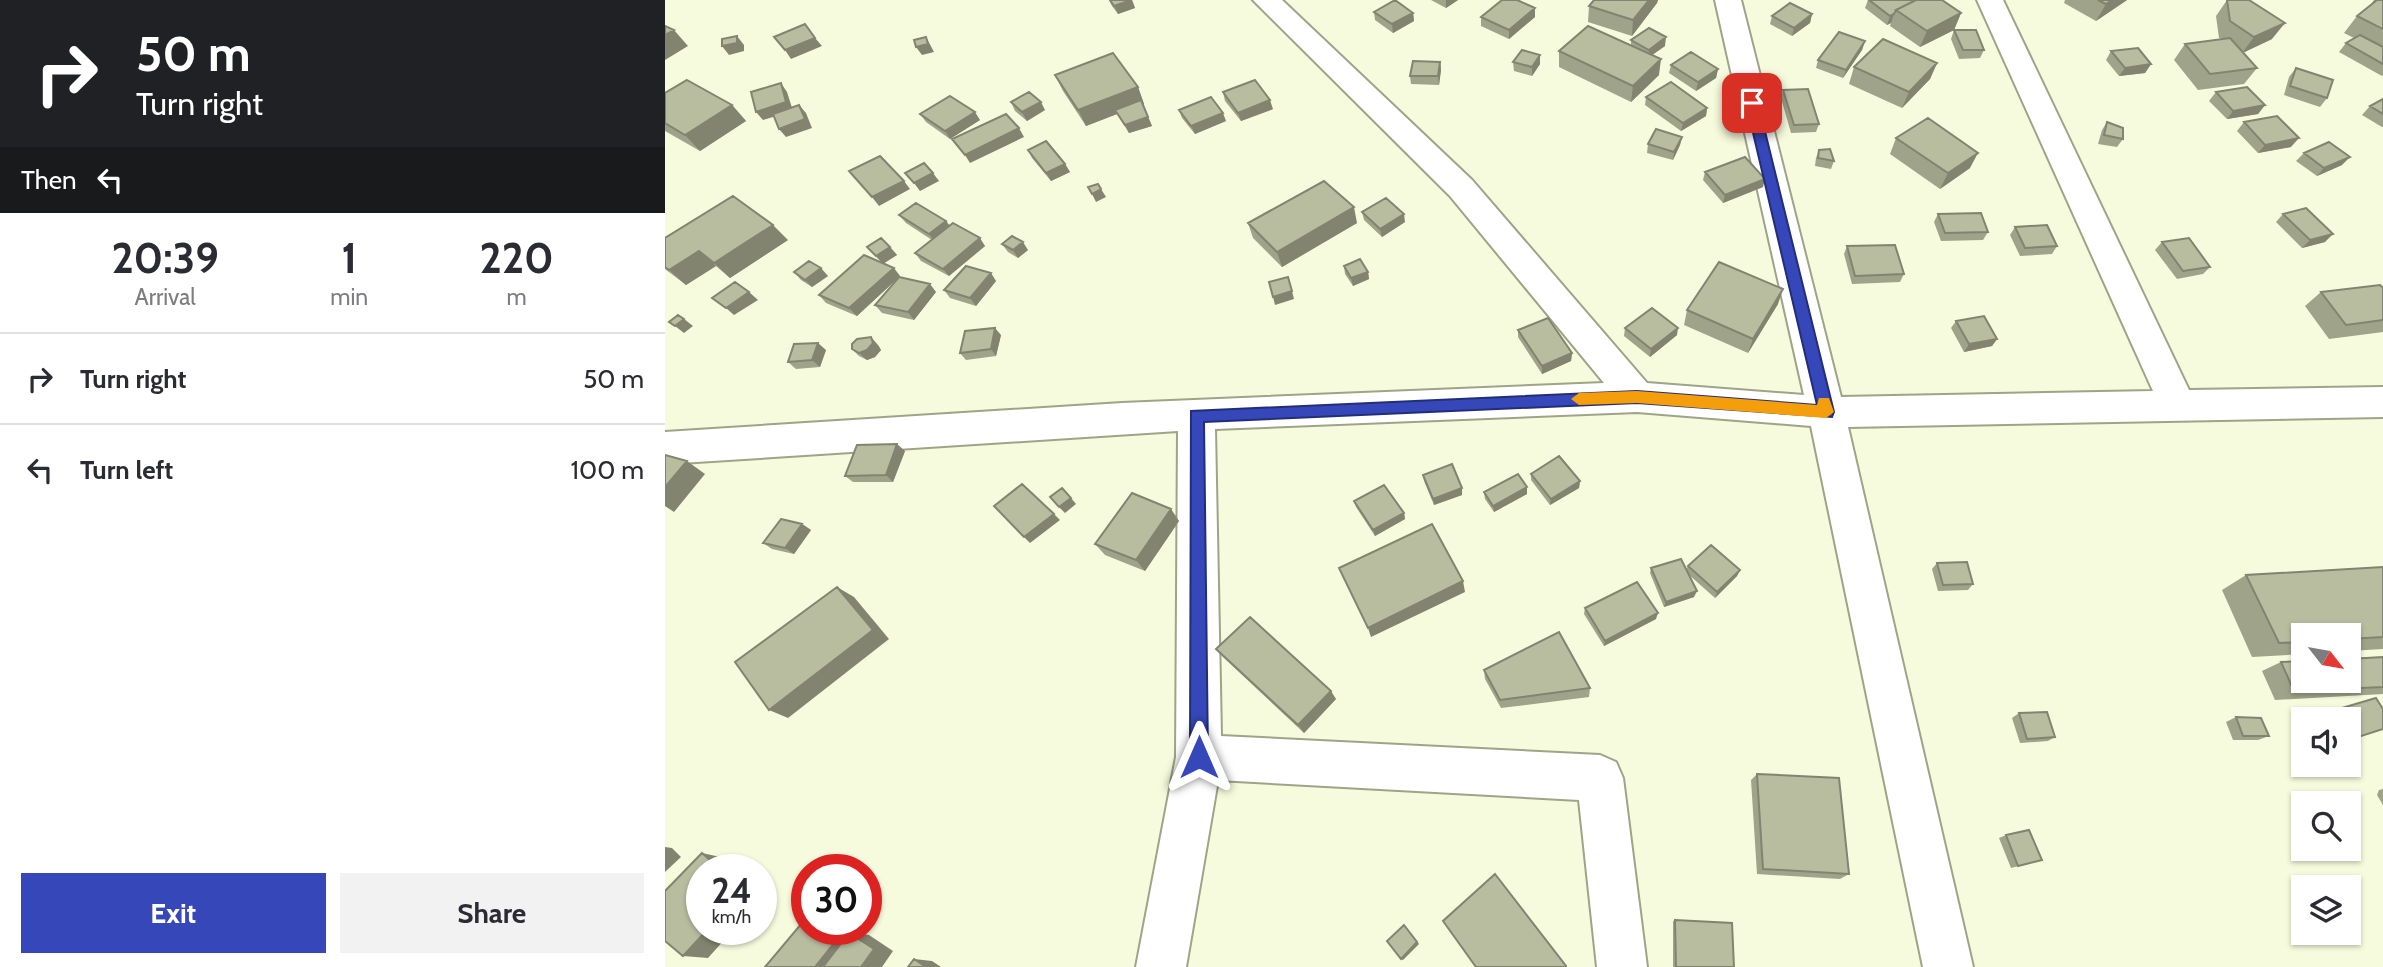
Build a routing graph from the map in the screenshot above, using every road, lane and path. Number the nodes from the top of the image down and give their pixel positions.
1 (1266, 0) edge
2 (1728, 0) edge
3 (1990, 0) edge
4 (1637, 397) junction
5 (2383, 402) edge
6 (2178, 405) junction
7 (1826, 412) junction
8 (1196, 416) junction
9 (665, 448) edge
10 (1199, 757) junction
11 (1161, 967) edge
12 (1622, 967) edge
13 (1948, 967) edge

1 - 4 street
2 - 7 street
3 - 6 street
4 - 7 street
4 - 8 street
5 - 6 street
6 - 7 street
7 - 13 street
8 - 9 street
8 - 10 street
10 - 11 street
10 - 12 street

